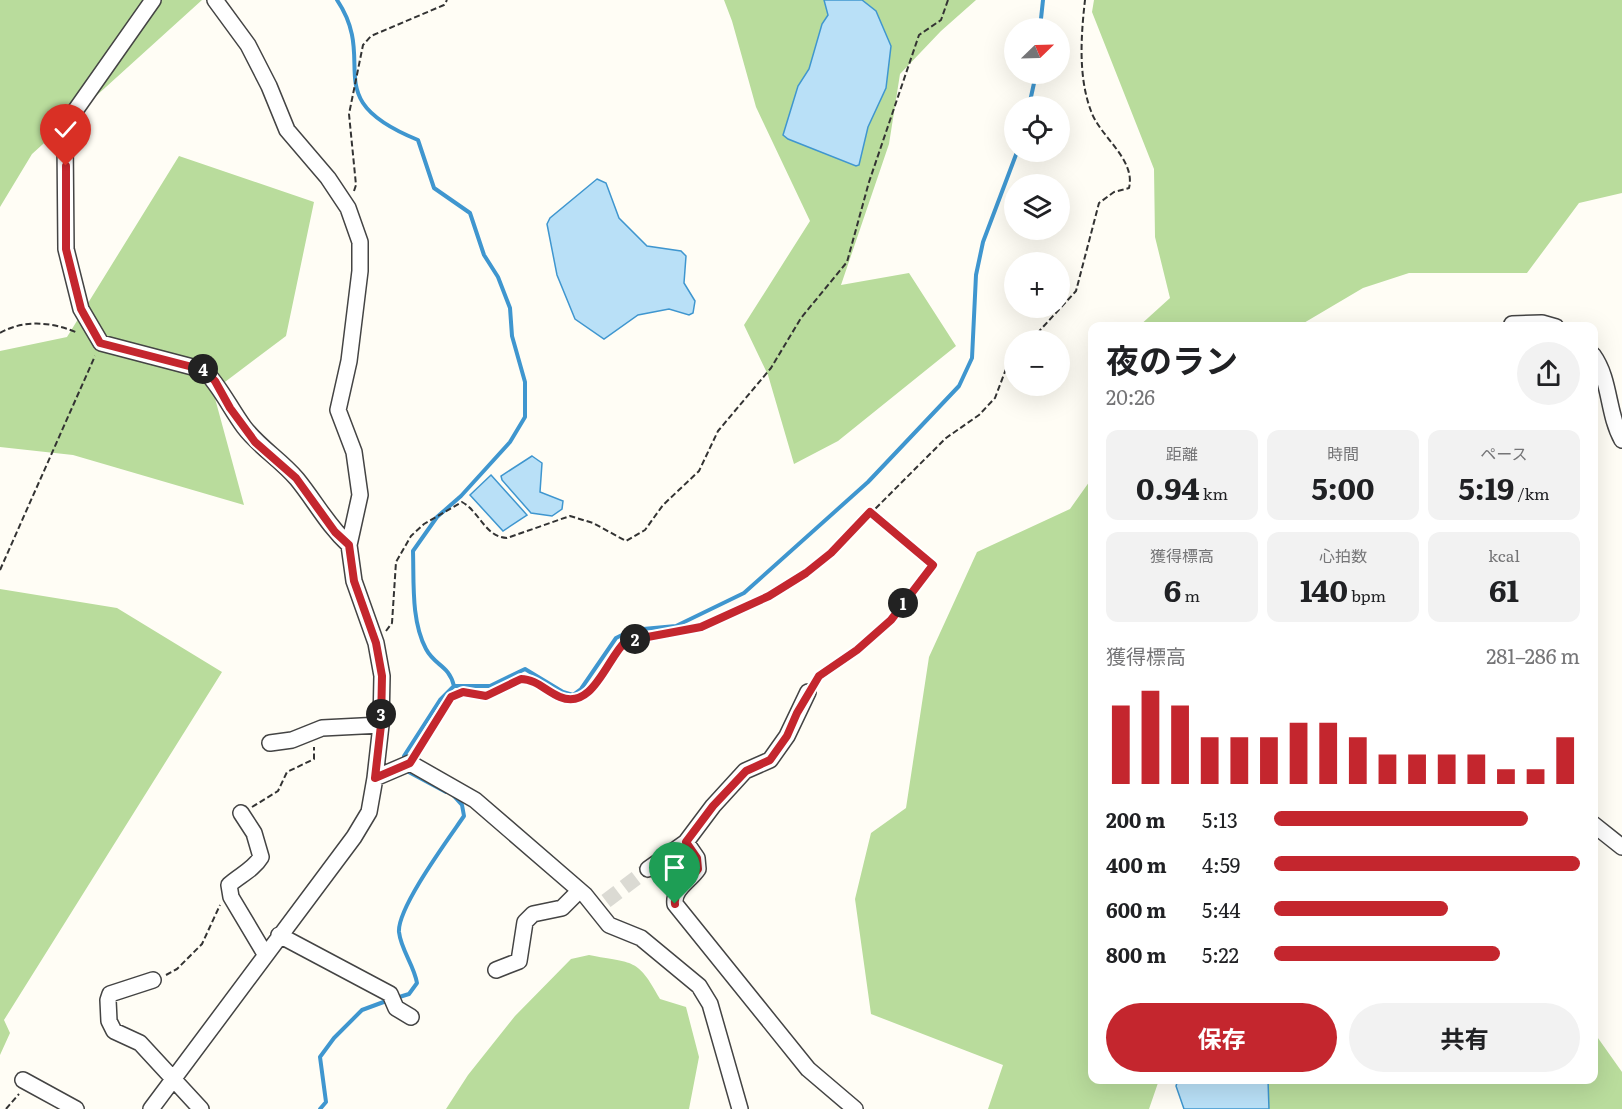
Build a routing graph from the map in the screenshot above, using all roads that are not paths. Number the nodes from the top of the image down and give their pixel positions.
1 (153, 0) edge
2 (215, 0) edge
3 (1598, 362) edge
4 (1622, 440) edge
5 (349, 545) junction
6 (808, 692) road end
7 (381, 725) junction
8 (270, 743) dead end
9 (375, 778) junction
10 (242, 813) road end
11 (1598, 828) edge
12 (686, 842) junction
13 (1622, 847) edge
14 (648, 869) tunnel mouth
15 (579, 891) junction
16 (279, 935) junction
17 (265, 954) junction
18 (496, 970) dead end
19 (153, 980) road end
20 (411, 1017) dead end
21 (171, 1078) junction
22 (26, 1081) road end
23 (76, 1109) edge
24 (151, 1109) edge
25 (201, 1109) edge
26 (740, 1109) edge
27 (855, 1109) edge

1 - 5 street
2 - 5 street
3 - 4 street
5 - 7 street
6 - 12 street
7 - 8 street
7 - 9 street
9 - 15 street
9 - 16 street
10 - 17 street
11 - 13 street
12 - 14 street
12 - 27 street
15 - 18 street
15 - 26 street
16 - 17 street
16 - 20 street
17 - 21 street
19 - 21 street
21 - 24 street
21 - 25 street
22 - 23 street

